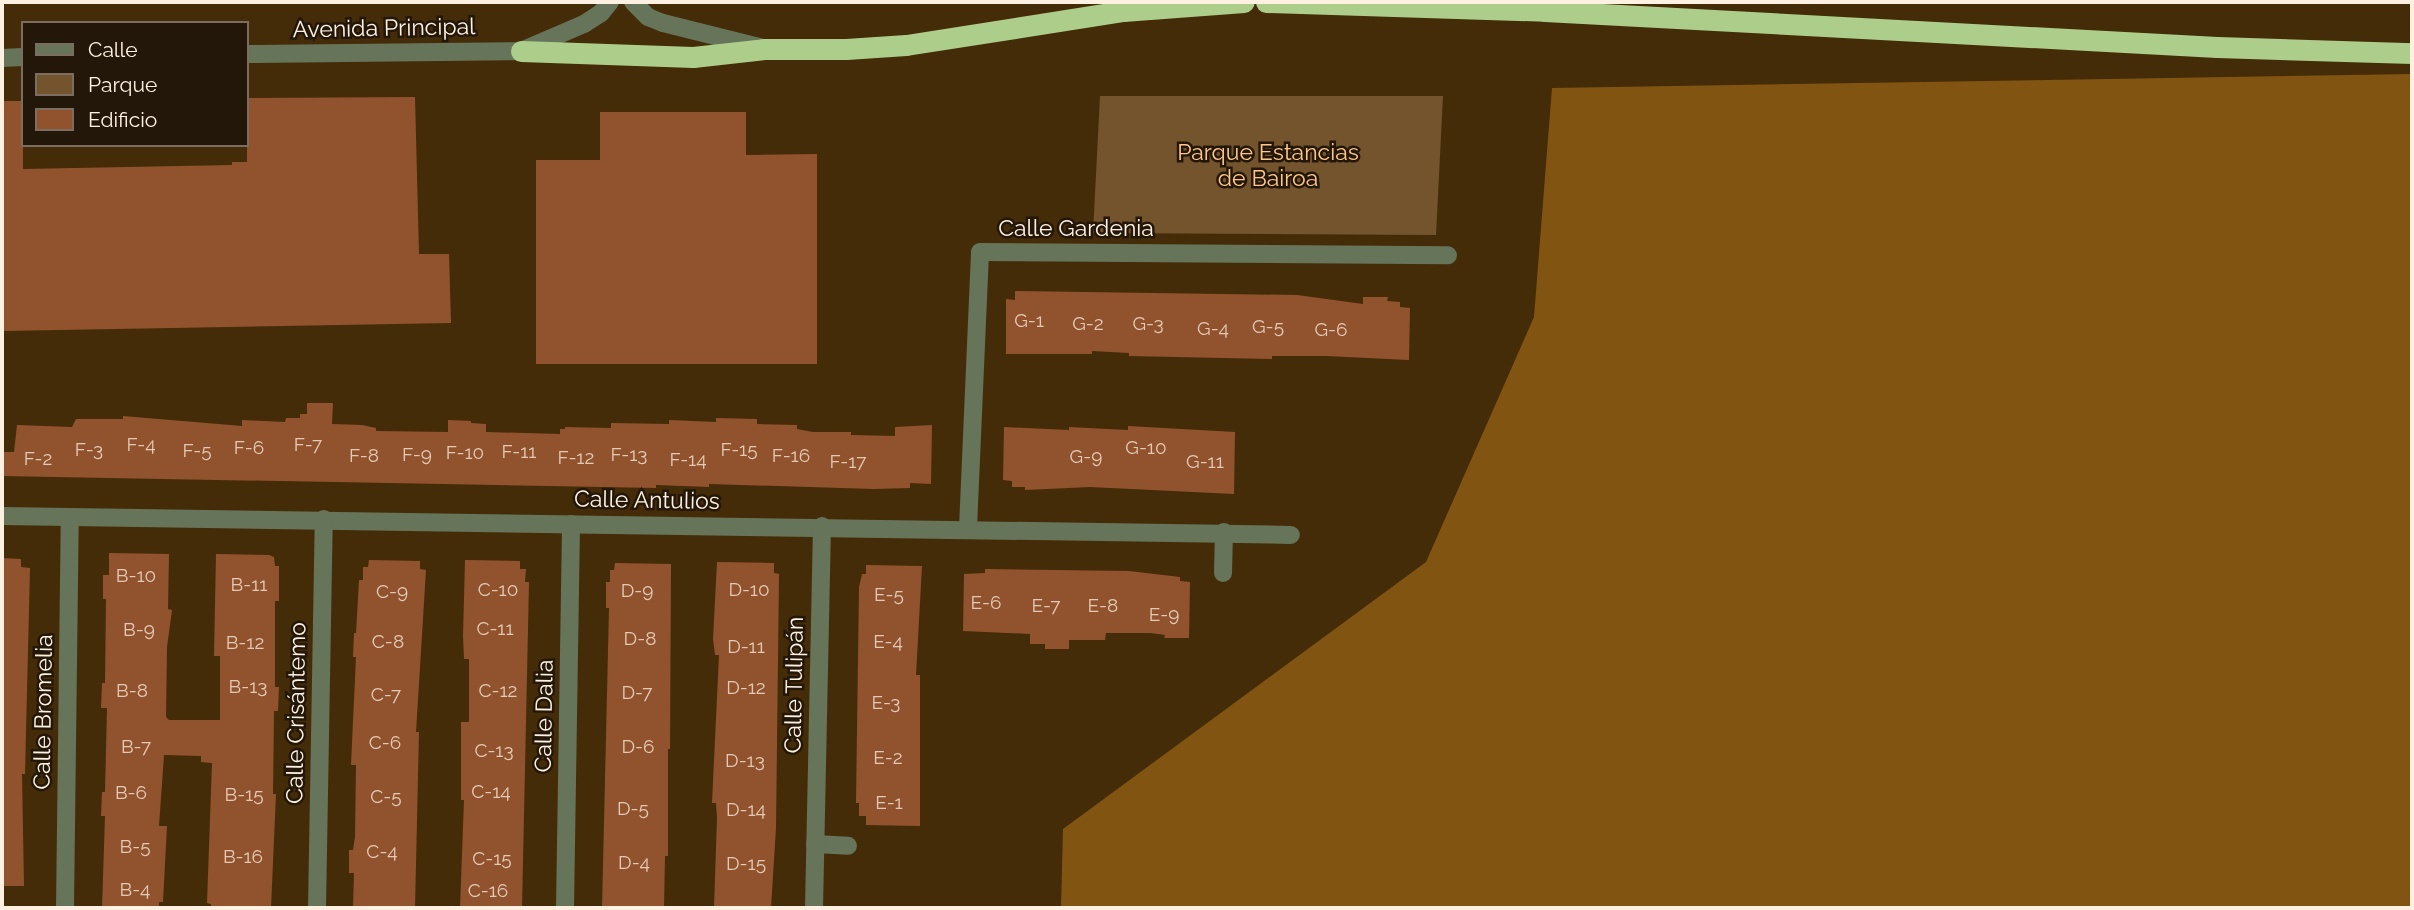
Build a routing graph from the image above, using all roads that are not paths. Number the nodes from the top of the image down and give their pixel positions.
1 (610, 2) edge
2 (633, 2) edge
3 (1244, 2) edge
4 (1266, 2) edge
5 (764, 48) junction
6 (521, 51) junction
7 (2412, 53) edge
8 (248, 54) edge
9 (21, 57) edge
10 (2, 58) edge
11 (1448, 255) dead end
12 (2, 516) edge
13 (70, 517) junction
14 (324, 519) junction
15 (571, 524) junction
16 (822, 526) junction
17 (968, 528) junction
18 (1224, 532) junction
19 (1291, 535) dead end
20 (1223, 573) dead end
21 (815, 844) junction
22 (848, 846) dead end
23 (65, 908) edge
24 (317, 908) edge
25 (565, 908) edge
26 (814, 908) edge

1 - 6 street
2 - 5 street
3 - 5 highway
4 - 7 highway
5 - 6 highway
6 - 8 street, Avenida Principal
9 - 10 street
11 - 17 street, Calle Gardenia
12 - 13 street, Calle Antulios
13 - 14 street, Calle Antulios
13 - 23 street, Calle Bromelia
14 - 15 street, Calle Antulios
14 - 24 street, Calle Crisántemo
15 - 16 street, Calle Antulios
15 - 25 street, Calle Dalia
16 - 17 street, Calle Antulios
16 - 21 street, Calle Tulipán
17 - 18 street, Calle Antulios
18 - 19 street, Calle Antulios
18 - 20 street
21 - 22 street
21 - 26 street, Calle Tulipán

